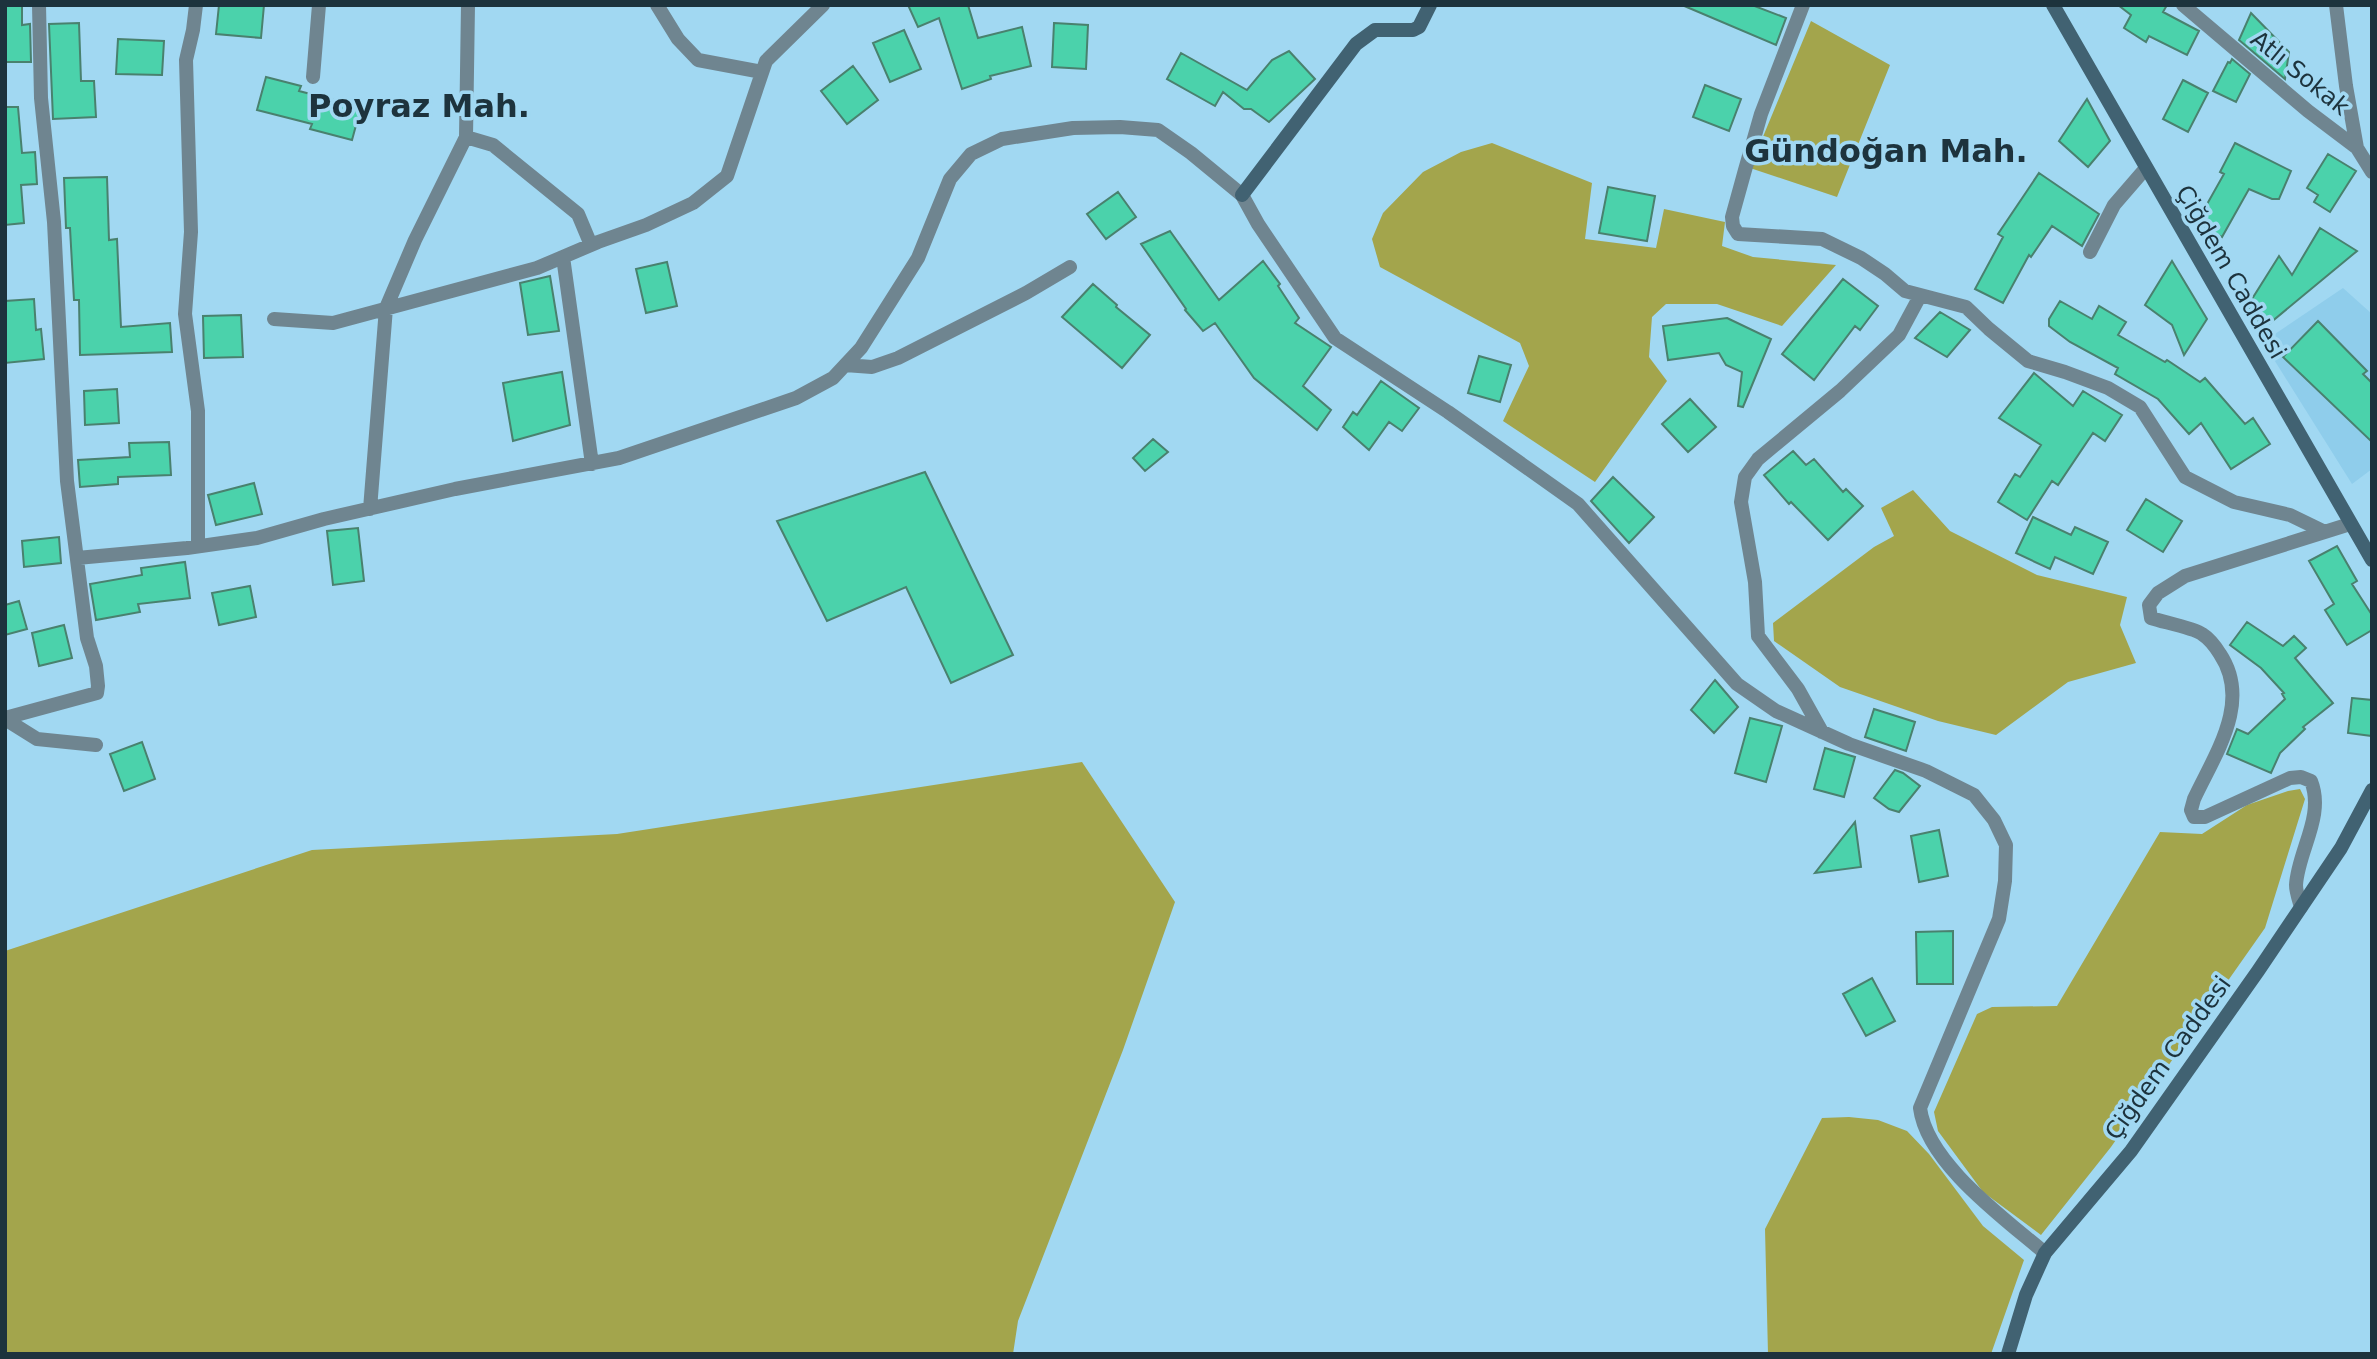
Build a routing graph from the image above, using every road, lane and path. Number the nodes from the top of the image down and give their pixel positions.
1 (39, 5) edge
2 (196, 5) edge
3 (319, 5) edge
4 (468, 5) edge
5 (657, 5) edge
6 (823, 5) edge
7 (1430, 5) edge
8 (1803, 5) edge
9 (2053, 5) edge
10 (2183, 5) edge
11 (2336, 5) edge
12 (762, 72) junction
13 (313, 77) dead end
14 (466, 137) junction
15 (2357, 148) junction
16 (2146, 167) junction
17 (2372, 172) edge
18 (1242, 195) junction
19 (591, 245) junction
20 (2090, 252) dead end
21 (563, 257) junction
22 (1070, 267) dead end
23 (1920, 296) junction
24 (386, 308) junction
25 (274, 318) dead end
26 (845, 365) junction
27 (592, 464) junction
28 (370, 509) junction
29 (2350, 524) junction
30 (2325, 532) junction
31 (198, 546) junction
32 (77, 558) junction
33 (2372, 560) edge
34 (5, 718) edge
35 (1822, 732) junction
36 (96, 745) dead end
37 (2372, 790) edge
38 (2301, 907) junction
39 (2045, 1253) junction
40 (2008, 1354) edge

1 - 32 street
2 - 31 street
3 - 13 street
4 - 14 street
5 - 12 street
6 - 12 street
7 - 18 street
8 - 23 street
9 - 16 street, Çiğdem Caddesi
10 - 15 street, Atlı Sokak
11 - 15 street
12 - 19 street
14 - 19 street
14 - 24 street
15 - 17 street
16 - 20 street
16 - 29 street, Çiğdem Caddesi
18 - 26 street
18 - 35 street
19 - 21 street
21 - 24 street
21 - 27 street
22 - 26 street
23 - 30 street
23 - 35 street
24 - 25 street
24 - 28 street
26 - 27 street
27 - 28 street
28 - 31 street
29 - 30 street
29 - 33 street, Çiğdem Caddesi
30 - 38 street
31 - 32 street
32 - 34 street
34 - 36 street
35 - 39 street
37 - 38 street, Çiğdem Caddesi
38 - 39 street, Çiğdem Caddesi
39 - 40 street, Çiğdem Caddesi

